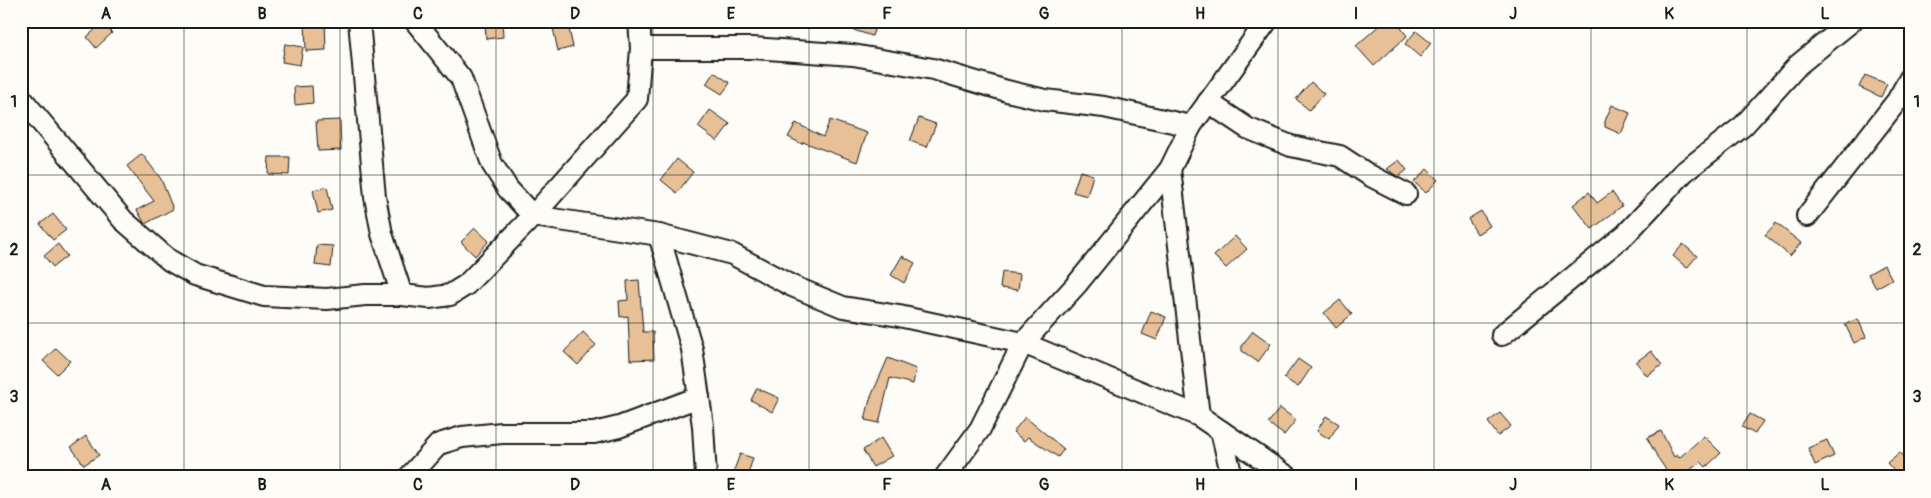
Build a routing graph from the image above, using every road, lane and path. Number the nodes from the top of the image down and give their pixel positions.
1 (359, 21) edge
2 (415, 21) edge
3 (639, 21) edge
4 (1267, 21) edge
5 (1852, 21) edge
6 (641, 48) junction
7 (1910, 78) edge
8 (21, 98) edge
9 (1208, 102) junction
10 (1191, 126) junction
11 (1170, 170) junction
12 (1406, 194) dead end
13 (533, 216) junction
14 (1807, 216) dead end
15 (659, 235) junction
16 (402, 295) junction
17 (1502, 335) dead end
18 (1023, 343) junction
19 (699, 397) junction
20 (1199, 416) junction
21 (1221, 431) junction
22 (409, 477) edge
23 (706, 477) edge
24 (945, 477) edge
25 (1232, 477) edge
26 (1288, 477) edge

1 - 16 street
2 - 13 street
3 - 6 street
4 - 9 street
5 - 17 street
6 - 10 street
6 - 13 street
7 - 14 street
8 - 16 street
9 - 10 street
9 - 12 street
10 - 11 street
11 - 18 street
11 - 20 street
13 - 15 street
13 - 16 street
15 - 18 street
15 - 19 street
18 - 20 street
18 - 24 street
19 - 22 street
19 - 23 street
20 - 21 street
21 - 25 street
21 - 26 street

